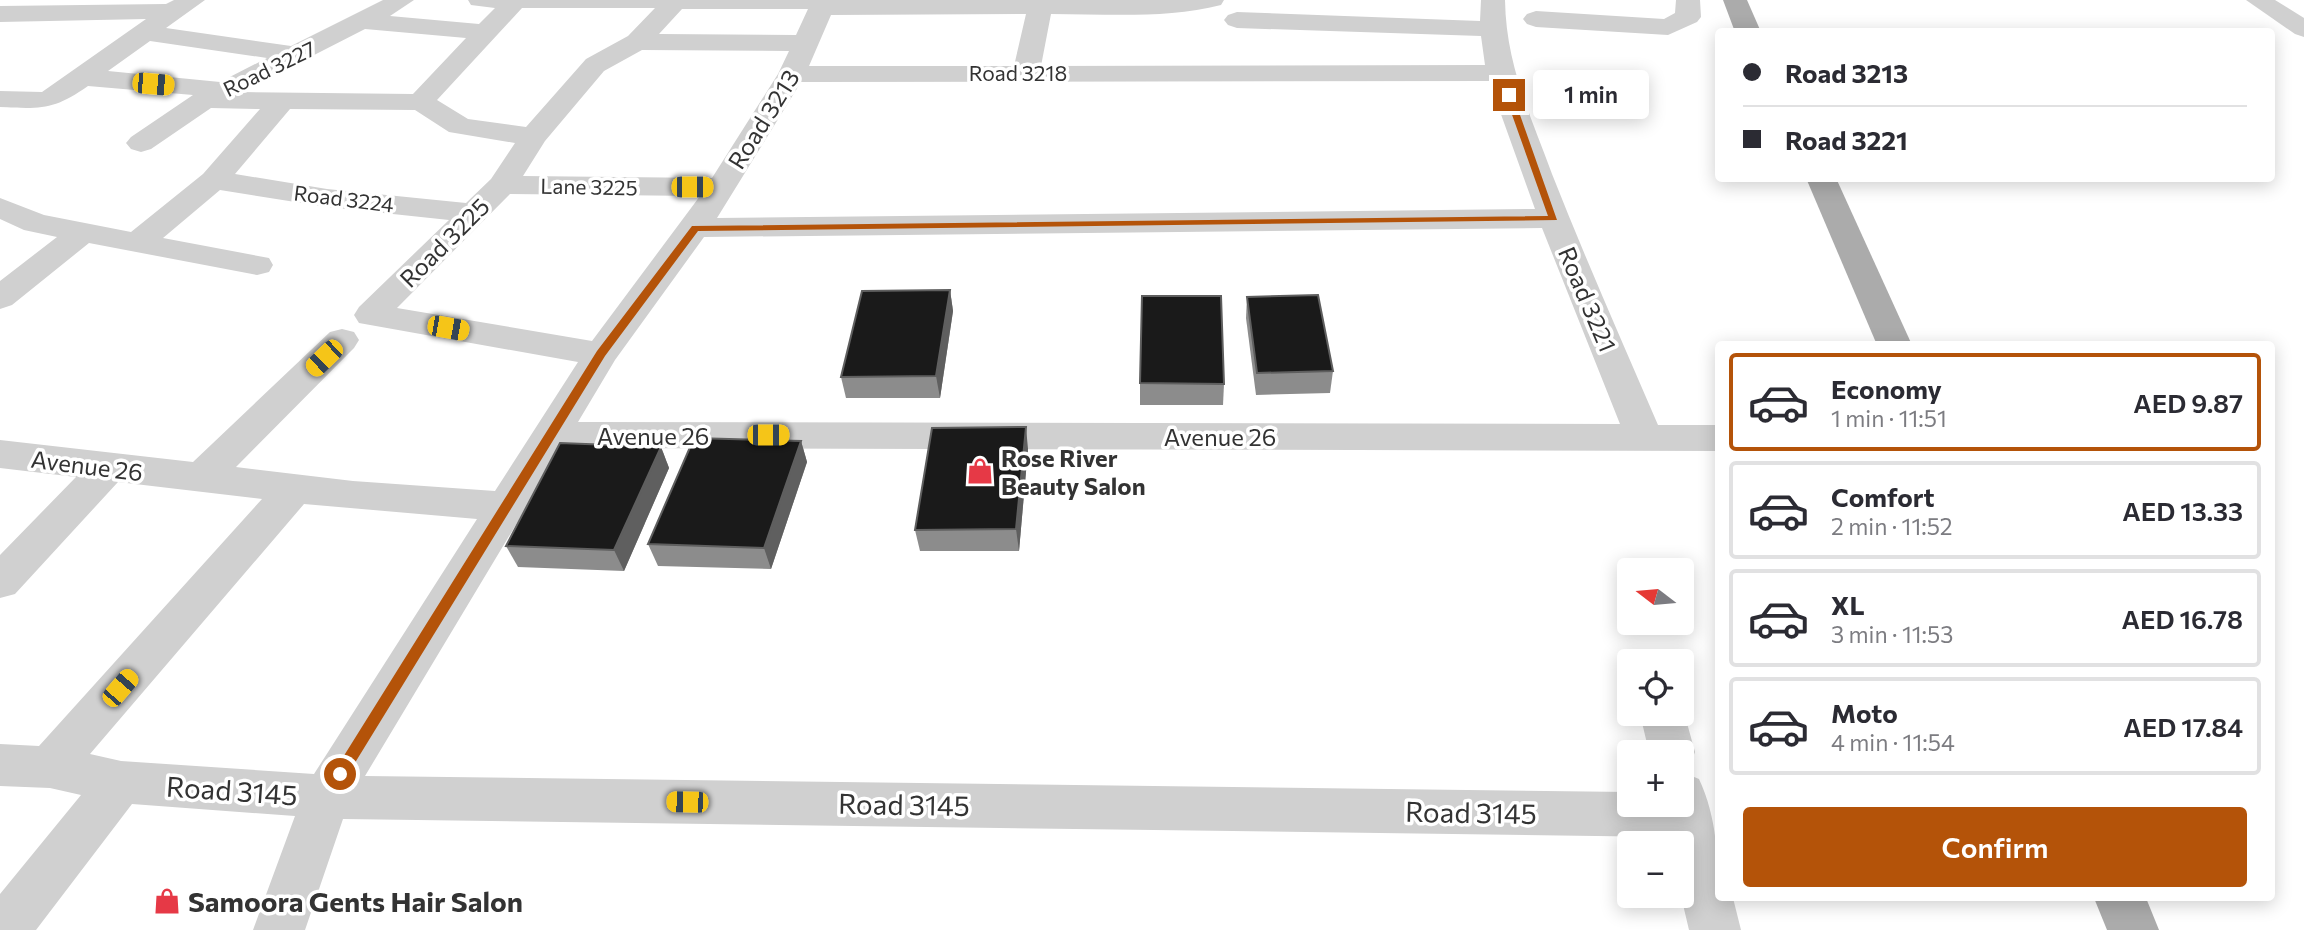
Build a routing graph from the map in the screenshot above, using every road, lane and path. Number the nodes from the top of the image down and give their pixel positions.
1 (402, 0) edge
2 (480, 0) edge
3 (1211, 0) edge
4 (1688, 0) edge
5 (1735, 0) edge
6 (1760, 0) edge
7 (2259, 0) edge
8 (515, 1) edge
9 (693, 2) edge
10 (824, 3) edge
11 (1042, 3) edge
12 (182, 5) edge
13 (0, 13) edge
14 (1493, 14) edge
15 (1536, 19) dead end
16 (1237, 20) junction
17 (363, 21) junction
18 (1746, 28) edge
19 (1770, 28) edge
20 (2304, 29) edge
21 (486, 32) junction
22 (145, 33) junction
23 (638, 42) junction
24 (808, 43) junction
25 (299, 55) junction
26 (1026, 72) junction
27 (1244, 72) junction
28 (1500, 73) junction
29 (792, 74) junction
30 (82, 77) junction
31 (214, 95) junction
32 (0, 99) edge
33 (281, 102) junction
34 (420, 102) junction
35 (533, 136) junction
36 (141, 144) dead end
37 (214, 180) junction
38 (1823, 182) edge
39 (502, 185) junction
40 (719, 187) junction
41 (0, 207) edge
42 (474, 213) junction
43 (1554, 218) junction
44 (695, 228) junction
45 (83, 232) junction
46 (137, 243) junction
47 (257, 265) dead end
48 (0, 298) edge
49 (342, 340) dead end
50 (1893, 341) edge
51 (601, 354) junction
52 (553, 435) junction
53 (1644, 436) junction
54 (1715, 438) edge
55 (0, 454) edge
56 (108, 468) junction
57 (201, 478) junction
58 (294, 489) junction
59 (509, 507) junction
60 (0, 582) edge
61 (0, 765) edge
62 (50, 767) junction
63 (121, 782) junction
64 (326, 797) junction
65 (1617, 804) edge
66 (1687, 817) edge
67 (2121, 901) edge
68 (5, 930) edge
69 (279, 930) edge
70 (1715, 930) edge
71 (2133, 930) edge

1 - 17 street, Road 3227
2 - 8 street
3 - 11 street
3 - 16 street
4 - 15 street
5 - 18 main road
6 - 19 main road
7 - 20 street
8 - 9 street
8 - 21 street
9 - 10 street
9 - 23 street, Road 3225
10 - 11 street
10 - 24 street, Road 3213
11 - 26 street
12 - 13 street
12 - 22 street
14 - 16 street
14 - 28 street, Road 3221
16 - 27 street
17 - 21 street
17 - 25 street, Road 3227
21 - 34 street
22 - 25 street
22 - 30 street
23 - 24 street
23 - 35 street, Road 3225
24 - 29 street, Road 3213
25 - 31 street, Road 3227
26 - 27 street, Road 3218
26 - 29 street, Road 3218
27 - 28 street, Road 3218
28 - 43 street, Road 3221
29 - 40 street, Road 3213
30 - 31 street
30 - 32 street
31 - 33 street
31 - 36 street, Road 3227
33 - 34 street
33 - 37 street
34 - 35 street
35 - 39 street, Road 3225
37 - 42 street, Road 3224
37 - 46 street
38 - 50 main road
39 - 40 street, Lane 3225
39 - 42 street, Road 3225
40 - 44 street, Road 3213
41 - 45 street
42 - 51 street, Road 3225
43 - 44 street
43 - 53 street, Road 3221
44 - 51 street, Road 3213
45 - 46 street
45 - 48 street
46 - 47 street
49 - 57 street
51 - 52 street, Road 3213
52 - 53 street, Avenue 26
52 - 59 street, Road 3213
53 - 54 street, Avenue 26
55 - 56 street, Avenue 26
56 - 57 street, Avenue 26
56 - 60 street
57 - 58 street, Avenue 26
58 - 59 street, Avenue 26
58 - 62 street
59 - 64 street, Road 3213
61 - 62 street, Road 3145
62 - 63 street, Road 3145
63 - 64 street, Road 3145
63 - 68 street
64 - 65 street, Road 3145
64 - 69 street, Road 3213
66 - 70 street, Road 3145
67 - 71 main road

